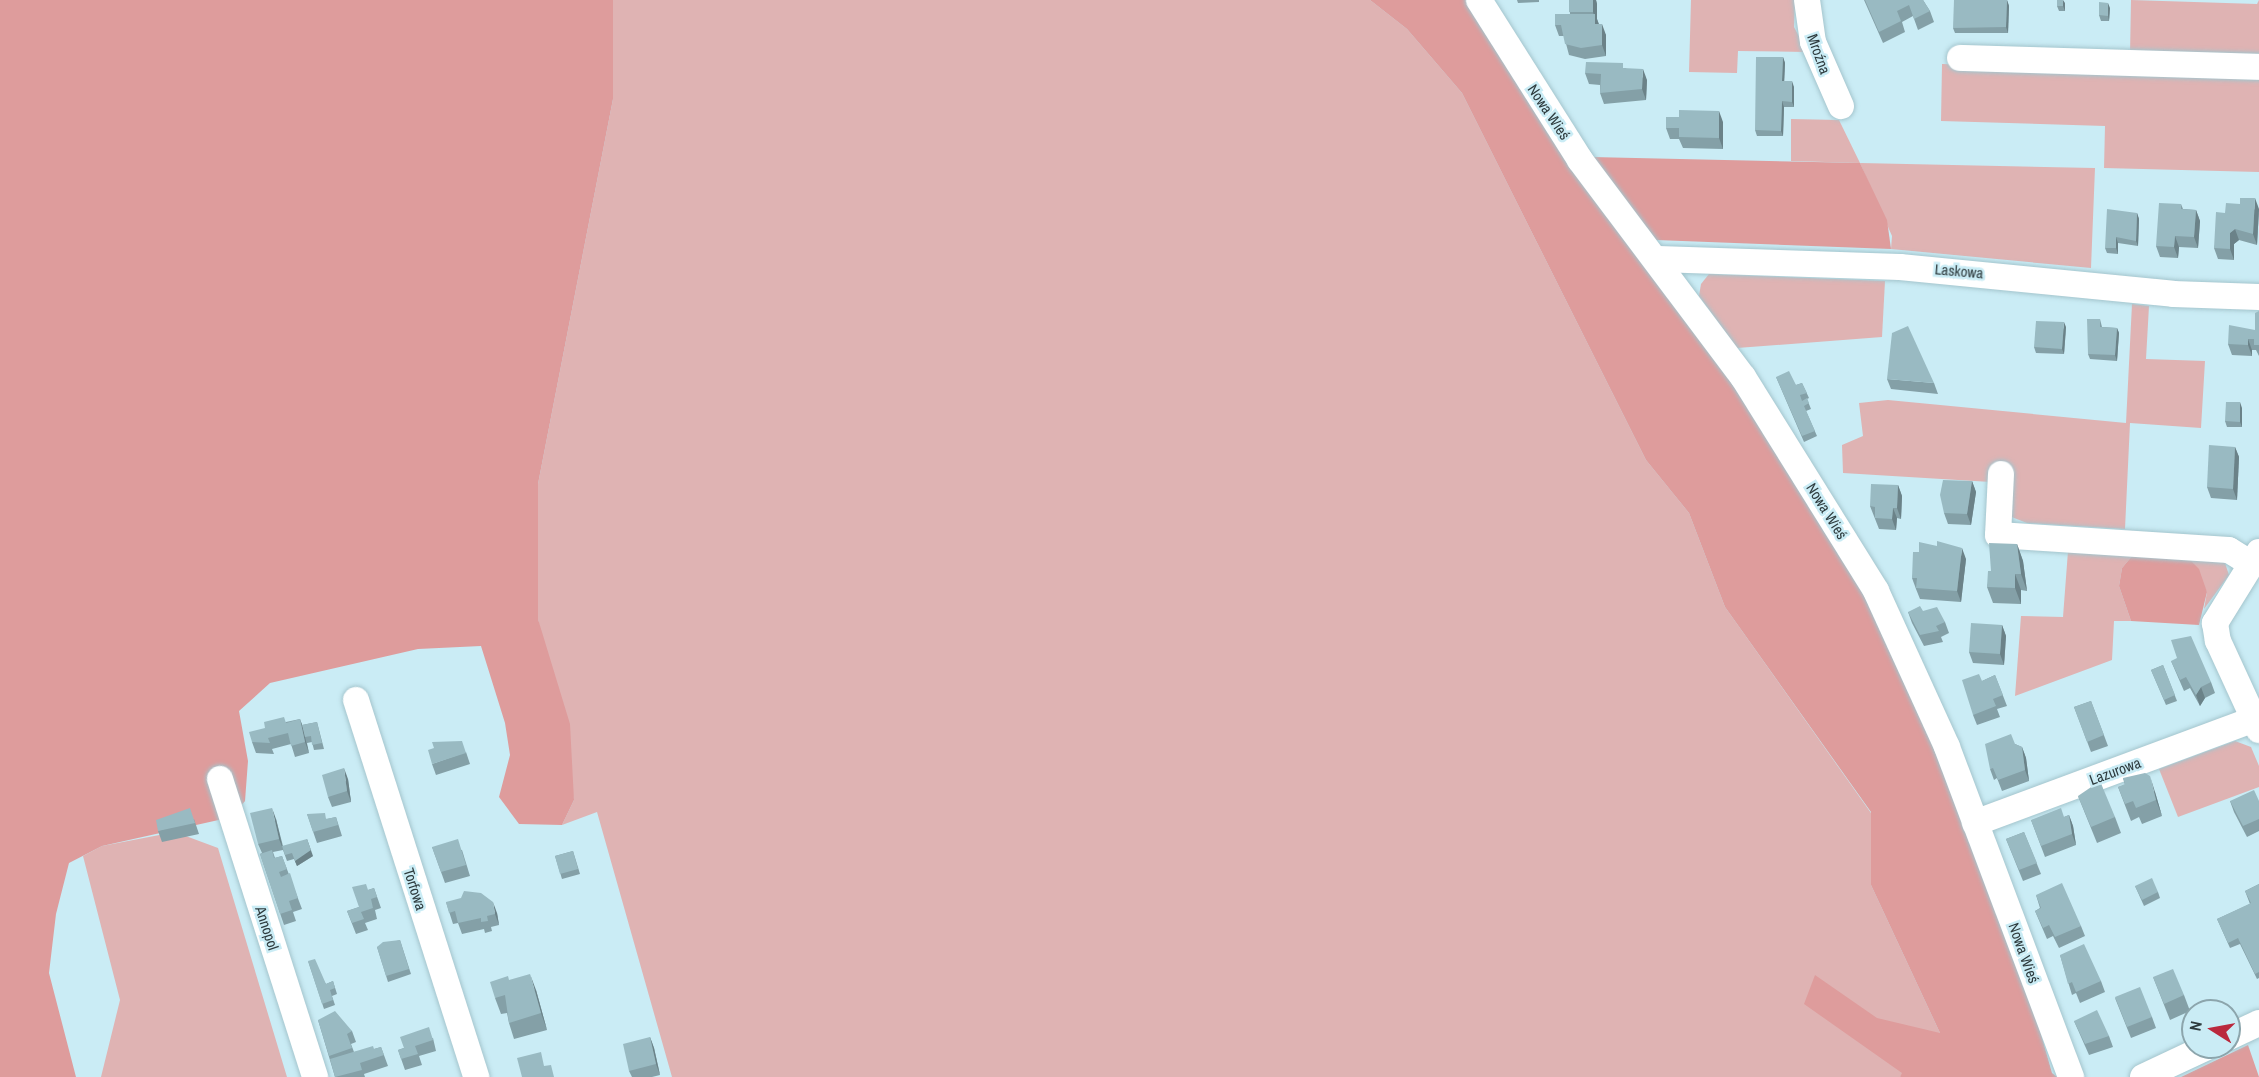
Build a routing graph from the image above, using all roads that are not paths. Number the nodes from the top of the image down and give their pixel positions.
1 (1479, 0) edge
2 (1807, 0) edge
3 (1960, 58) dead end
4 (2259, 67) edge
5 (1840, 106) dead end
6 (1658, 259) junction
7 (2259, 297) edge
8 (2001, 474) dead end
9 (2255, 558) edge
10 (356, 700) dead end
11 (2257, 724) edge
12 (220, 779) dead end
13 (1975, 822) junction
14 (2259, 1023) edge
15 (2241, 1031) edge
16 (2181, 1059) edge
17 (315, 1077) edge
18 (476, 1077) edge
19 (2071, 1077) edge
20 (2143, 1077) edge

1 - 6 street, Nowa Wieś
2 - 5 street, Mroźna
3 - 4 street
6 - 7 street, Laskowa
6 - 13 street, Nowa Wieś
8 - 9 street
9 - 11 street
10 - 18 street, Torfowa
11 - 13 street, Lazurowa
12 - 17 street, Annopol
13 - 19 street, Nowa Wieś
14 - 15 street
16 - 20 street

